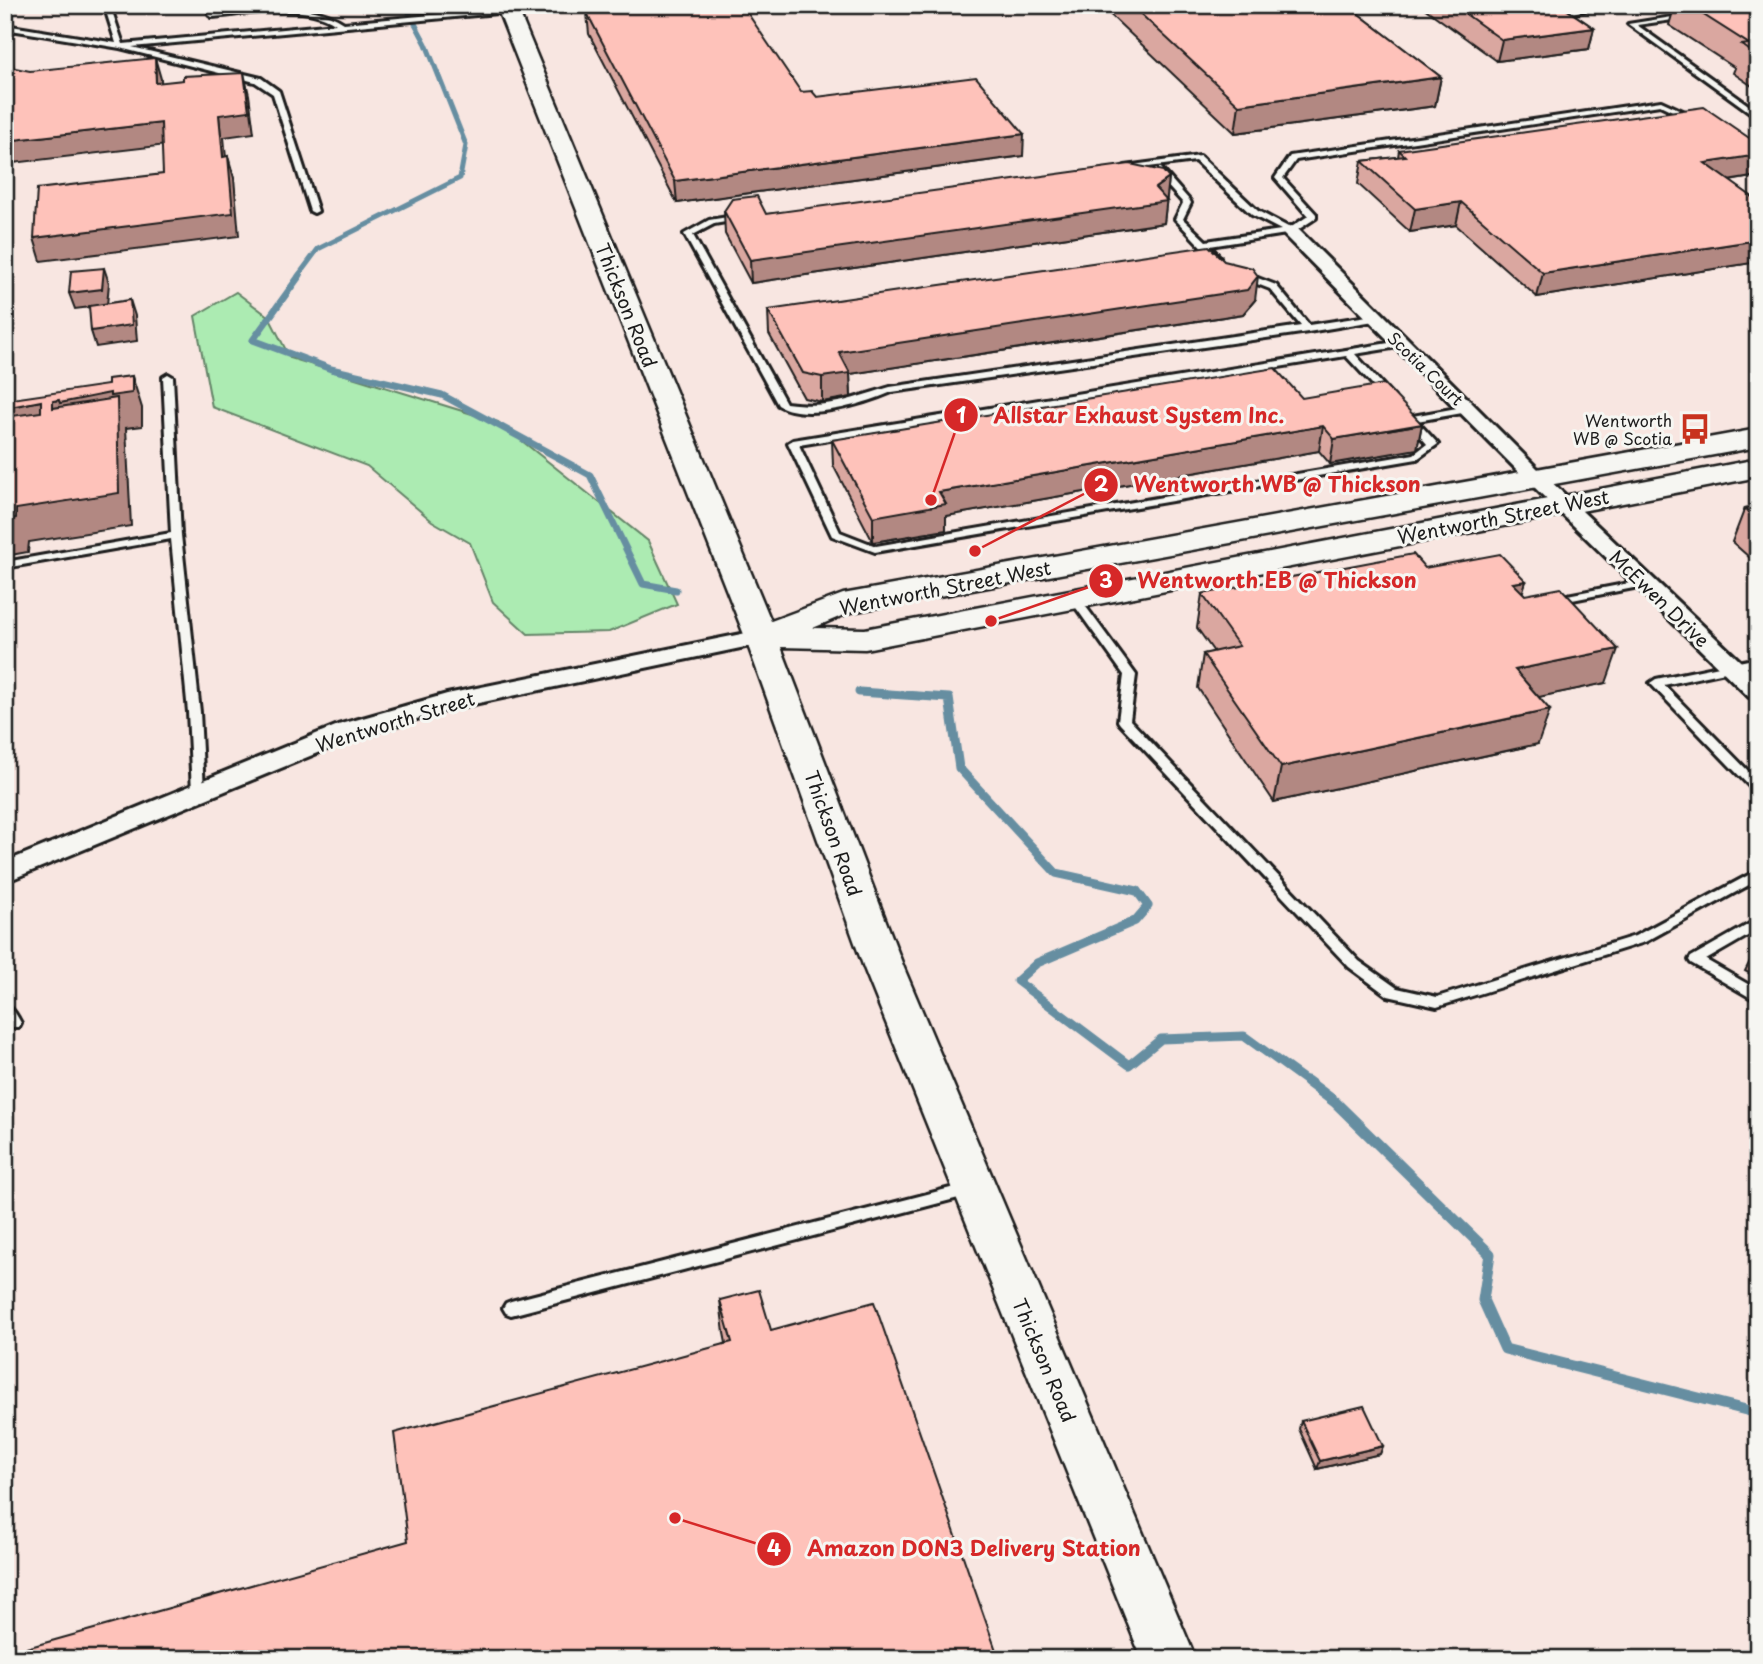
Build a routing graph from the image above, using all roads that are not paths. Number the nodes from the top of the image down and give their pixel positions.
1 (107, 5) edge
2 (211, 5) edge
3 (554, 5) edge
4 (1617, 5) edge
5 (507, 8) edge
6 (1558, 13) edge
7 (1694, 16) edge
8 (343, 26) junction
9 (5, 27) edge
10 (120, 46) junction
11 (1758, 116) edge
12 (1706, 126) edge
13 (1153, 164) junction
14 (1112, 170) edge
15 (314, 211) dead end
16 (748, 216) edge
17 (1290, 230) junction
18 (1204, 244) junction
19 (1220, 262) edge
20 (1238, 273) edge
21 (1374, 318) junction
22 (1308, 329) junction
23 (1401, 344) junction
24 (1349, 353) junction
25 (168, 377) dead end
26 (1468, 409) junction
27 (1410, 419) junction
28 (1758, 438) edge
29 (1758, 468) edge
30 (1536, 478) junction
31 (1562, 504) junction
32 (176, 535) junction
33 (5, 565) edge
34 (1645, 583) junction
35 (1074, 598) junction
36 (1558, 600) edge
37 (761, 637) junction
38 (1758, 661) edge
39 (1732, 668) junction
40 (1758, 692) edge
41 (1758, 788) edge
42 (198, 791) junction
43 (5, 873) edge
44 (1758, 874) edge
45 (1758, 924) edge
46 (1758, 997) edge
47 (5, 1010) edge
48 (14, 1023) dead end
49 (973, 1188) junction
50 (511, 1308) dead end
51 (1169, 1659) edge

1 - 10 lane
2 - 8 lane
3 - 5 street
4 - 6 lane
5 - 8 lane
5 - 37 main road, Thickson Road
7 - 11 lane
8 - 10 lane
9 - 10 lane
10 - 15 lane
12 - 17 lane
13 - 14 lane
13 - 17 lane
13 - 18 lane
16 - 22 lane
17 - 18 lane
17 - 21 street, Scotia Court
18 - 19 lane
20 - 22 lane
21 - 22 lane
21 - 23 street, Scotia Court
23 - 24 lane
23 - 26 street, Scotia Court
24 - 27 lane
24 - 27 lane
25 - 32 lane
26 - 27 lane
26 - 30 street, Scotia Court
28 - 30 main road, Wentworth Street West
29 - 31 main road, Wentworth Street West
30 - 31 street, Scotia Court
30 - 37 main road, Wentworth Street West
31 - 34 street, McEwen Drive
31 - 35 main road, Wentworth Street West
32 - 33 lane
32 - 42 lane
34 - 36 lane
34 - 39 street, McEwen Drive
35 - 37 main road, Wentworth Street West
35 - 44 lane
37 - 42 street, Wentworth Street
37 - 49 main road, Thickson Road
38 - 39 lane
39 - 40 street, McEwen Drive
39 - 41 lane
42 - 43 street, Wentworth Street
45 - 46 lane
47 - 48 lane
49 - 50 lane
49 - 51 main road, Thickson Road

